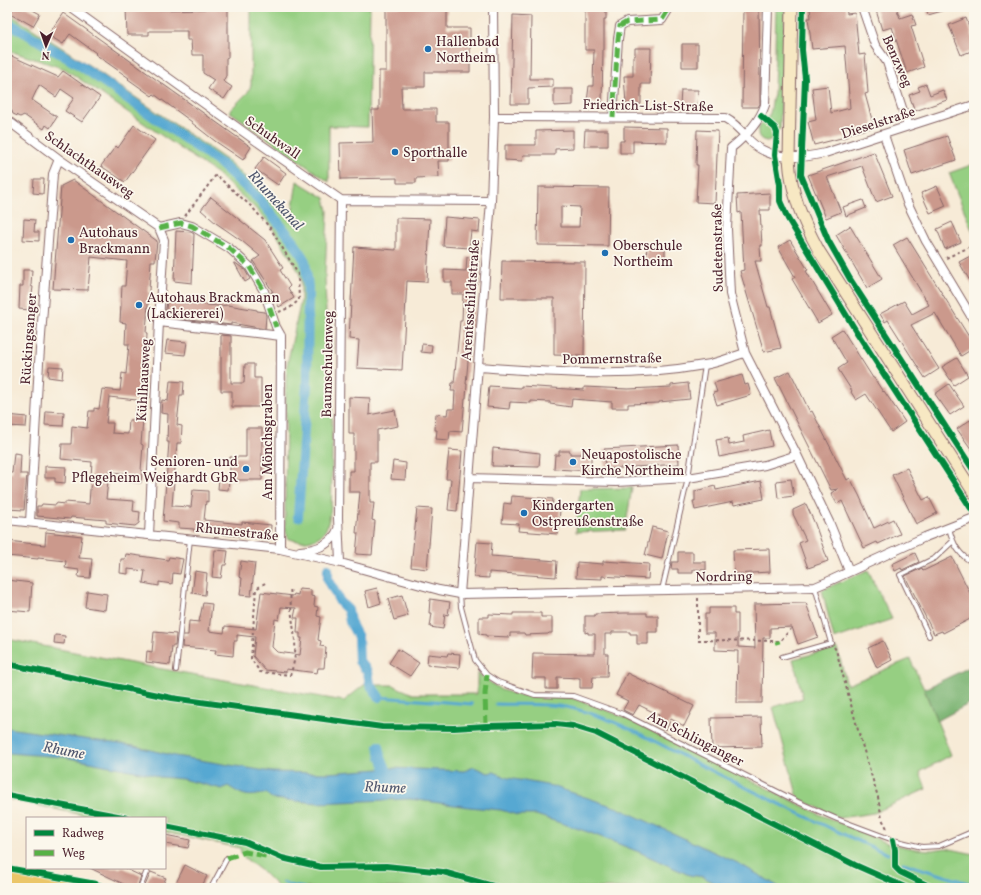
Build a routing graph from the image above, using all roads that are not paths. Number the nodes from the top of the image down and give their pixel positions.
1 (70, 7) edge
2 (492, 7) edge
3 (670, 7) edge
4 (768, 7) edge
5 (792, 7) edge
6 (862, 7) edge
7 (974, 105) edge
8 (494, 117) junction
9 (613, 117) junction
10 (7, 120) edge
11 (908, 126) junction
12 (884, 134) junction
13 (746, 136) junction
14 (789, 158) junction
15 (59, 159) junction
16 (341, 200) junction
17 (490, 202) junction
18 (160, 228) junction
19 (974, 321) edge
20 (159, 322) junction
21 (281, 336) junction
22 (745, 354) junction
23 (705, 365) junction
24 (478, 366) junction
25 (797, 455) junction
26 (469, 478) junction
27 (688, 478) junction
28 (974, 493) edge
29 (974, 518) edge
30 (7, 520) edge
31 (30, 522) junction
32 (949, 527) junction
33 (338, 529) junction
34 (149, 535) junction
35 (190, 539) junction
36 (952, 542) junction
37 (280, 549) junction
38 (294, 551) junction
39 (340, 562) junction
40 (974, 563) edge
41 (849, 571) junction
42 (815, 586) junction
43 (662, 590) junction
44 (460, 594) junction
45 (929, 636) dead end
46 (782, 657) dead end
47 (176, 670) dead end
48 (974, 831) edge
49 (228, 858) dead end
50 (148, 869) edge
51 (12, 880) edge
52 (77, 888) edge
53 (140, 888) edge
54 (211, 888) edge

1 - 16 street, Schuhwall
2 - 8 street, Arentsschildtstraße
3 - 9 street
4 - 13 street, Sudetenstraße
5 - 14 main road
6 - 11 street, Benzweg
7 - 11 street, Dieselstraße
8 - 9 street, Friedrich-List-Straße
8 - 17 street, Arentsschildtstraße
9 - 13 street, Friedrich-List-Straße
10 - 15 street, Schlachthausweg
11 - 12 street, Dieselstraße
12 - 14 street, Dieselstraße
12 - 19 street
13 - 14 street, Friedrich-List-Straße
13 - 22 street, Sudetenstraße
14 - 28 main road
15 - 18 street, Schlachthausweg
15 - 31 street, Rückingsanger
16 - 17 street
16 - 33 street, Baumschulenweg
17 - 24 street, Arentsschildtstraße
18 - 20 street, Kühlhausweg
18 - 21 street, Am Mönchsgraben
20 - 21 street
20 - 34 street, Kühlhausweg
21 - 37 street, Am Mönchsgraben
22 - 23 street, Pommernstraße
22 - 25 street, Sudetenstraße
23 - 24 street, Pommernstraße
23 - 27 lane
24 - 26 street, Arentsschildtstraße
25 - 27 street
25 - 41 street, Sudetenstraße
26 - 27 street
26 - 44 street, Arentsschildtstraße
27 - 43 lane
29 - 32 street, Nordring
30 - 31 street, Rhumestraße
31 - 34 street, Rhumestraße
32 - 36 lane
32 - 41 street, Nordring
33 - 38 street
33 - 39 street, Baumschulenweg
34 - 35 street, Rhumestraße
35 - 37 street, Rhumestraße
35 - 47 lane
36 - 40 lane
36 - 45 lane
37 - 38 street, Rhumestraße
38 - 39 street, Rhumestraße
39 - 44 street, Rhumestraße
41 - 42 street, Nordring
42 - 43 street, Nordring
42 - 46 lane
43 - 44 street, Nordring
44 - 48 lane, Am Schlinganger
49 - 54 lane
50 - 53 lane
51 - 52 main road

